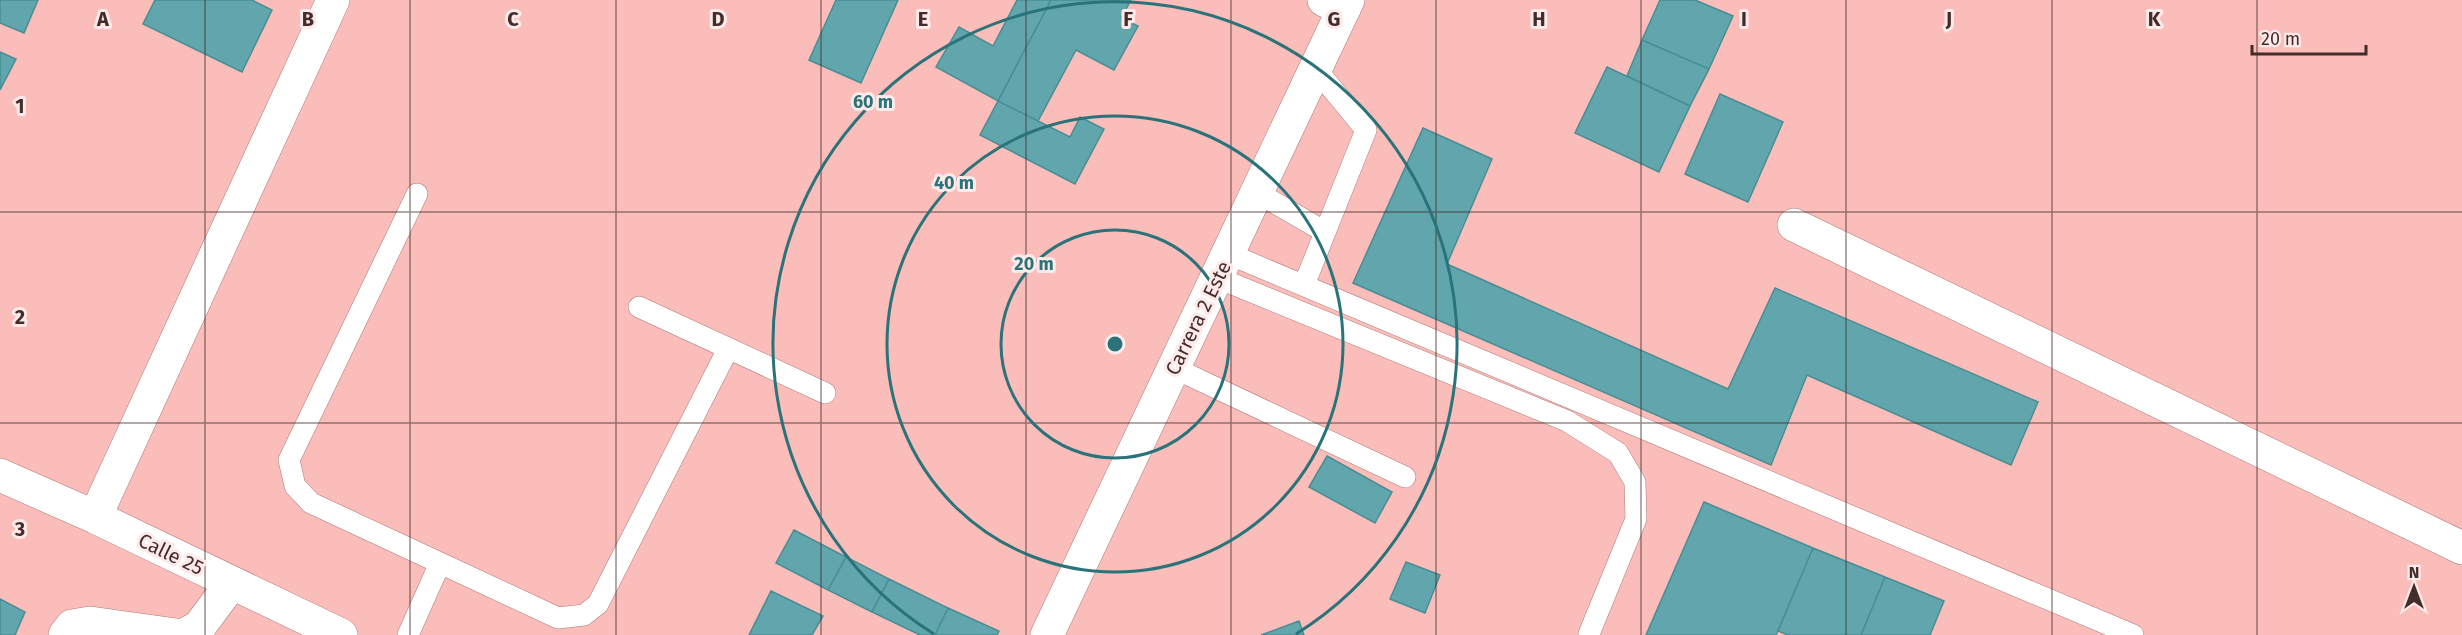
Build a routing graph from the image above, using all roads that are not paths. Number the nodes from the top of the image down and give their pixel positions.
1 (333, 0) edge
2 (1339, 3) edge
3 (1316, 69) junction
4 (1258, 193) junction
5 (417, 195) dead end
6 (1794, 225) dead end
7 (1325, 232) junction
8 (1224, 266) junction
9 (1304, 285) junction
10 (639, 307) dead end
11 (728, 349) junction
12 (1174, 368) junction
13 (825, 393) dead end
14 (0, 475) edge
15 (1405, 477) dead end
16 (95, 517) junction
17 (2462, 548) edge
18 (440, 564) junction
19 (231, 584) junction
20 (1589, 634) edge
21 (65, 635) edge
22 (176, 635) edge
23 (184, 635) edge
24 (340, 635) edge
25 (408, 635) edge
26 (1047, 635) edge
27 (2133, 635) edge

1 - 16 street
2 - 3 street, Carrera 2 Este
3 - 4 street, Carrera 2 Este
3 - 7 lane
4 - 7 lane
4 - 8 street, Carrera 2 Este
5 - 18 lane
6 - 17 street
7 - 9 lane
8 - 9 lane
8 - 12 street, Carrera 2 Este
8 - 20 lane
9 - 27 lane
10 - 11 lane
11 - 13 lane
11 - 18 lane
12 - 15 lane
12 - 26 street, Carrera 2 Este
14 - 16 street, Calle 25
16 - 19 street, Calle 25
18 - 25 lane
19 - 23 street
19 - 24 street, Calle 25
21 - 22 street

